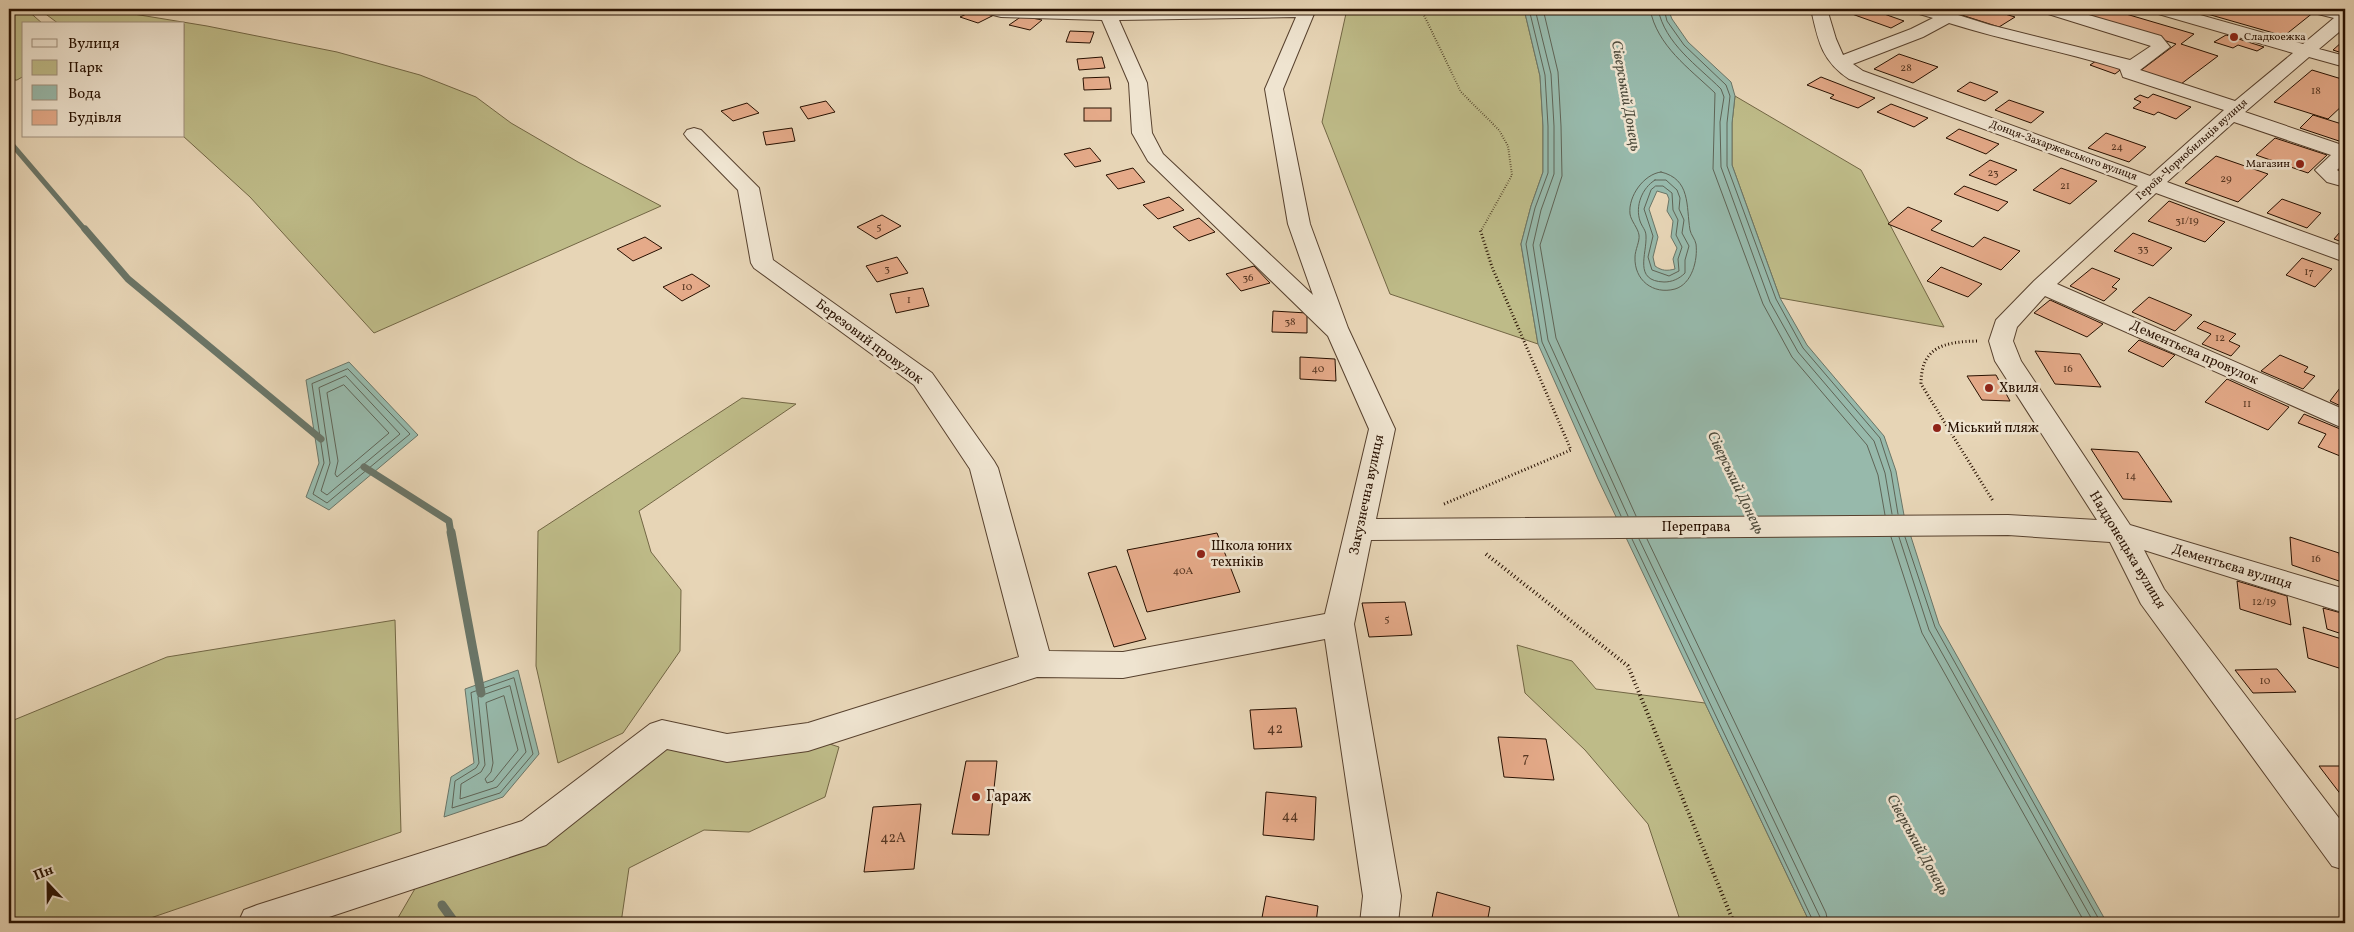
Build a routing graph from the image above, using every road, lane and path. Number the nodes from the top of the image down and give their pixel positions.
1 (991, 9) edge
2 (1421, 9) edge
3 (1819, 9) edge
4 (1922, 9) edge
5 (2051, 9) edge
6 (2161, 9) edge
7 (2320, 9) edge
8 (1307, 10) edge
9 (1108, 12) edge
10 (1948, 17) junction
11 (2345, 17) edge
12 (2306, 50) junction
13 (1838, 62) junction
14 (2345, 62) edge
15 (2133, 67) junction
16 (2234, 111) junction
17 (694, 134) dead end
18 (2345, 153) edge
19 (2345, 182) edge
20 (2152, 183) junction
21 (2345, 255) edge
22 (2042, 286) junction
23 (1339, 333) junction
24 (2001, 340) junction
25 (2345, 420) edge
26 (1439, 506) dead end
27 (2008, 525) junction
28 (1360, 530) junction
29 (2120, 532) junction
30 (1482, 553) dead end
31 (2345, 601) edge
32 (1338, 624) junction
33 (1037, 664) junction
34 (2345, 854) edge
35 (257, 923) edge
36 (1379, 923) edge
37 (1734, 923) edge

1 - 9 street
2 - 26 path
3 - 13 street
4 - 10 street
5 - 15 street
6 - 12 street
7 - 11 street
8 - 9 street
8 - 23 street
9 - 23 street, Закузнечна вулиця
10 - 13 street
10 - 15 street
11 - 12 street, Героїв-Чорнобильців вулиця
12 - 14 street
12 - 16 street, Героїв-Чорнобильців вулиця
13 - 20 street, Донця-Захаржевського вулиця
15 - 16 street
16 - 18 street
16 - 20 street, Героїв-Чорнобильців вулиця
17 - 33 street, Березовий провулок
18 - 19 street
20 - 21 street, Донця-Захаржевського вулиця
20 - 22 street, Героїв-Чорнобильців вулиця
22 - 24 street
22 - 25 street, Дементьєва провулок
23 - 28 street, Закузнечна вулиця
24 - 27 path
24 - 29 street, Наддонецька вулиця
27 - 28 street, Переправа
27 - 29 street, Дементьєва вулиця
28 - 32 street, Закузнечна вулиця
29 - 31 street, Дементьєва вулиця
29 - 34 street, Наддонецька вулиця
30 - 37 path
32 - 33 street
32 - 36 street, Закузнечна вулиця
33 - 35 street

